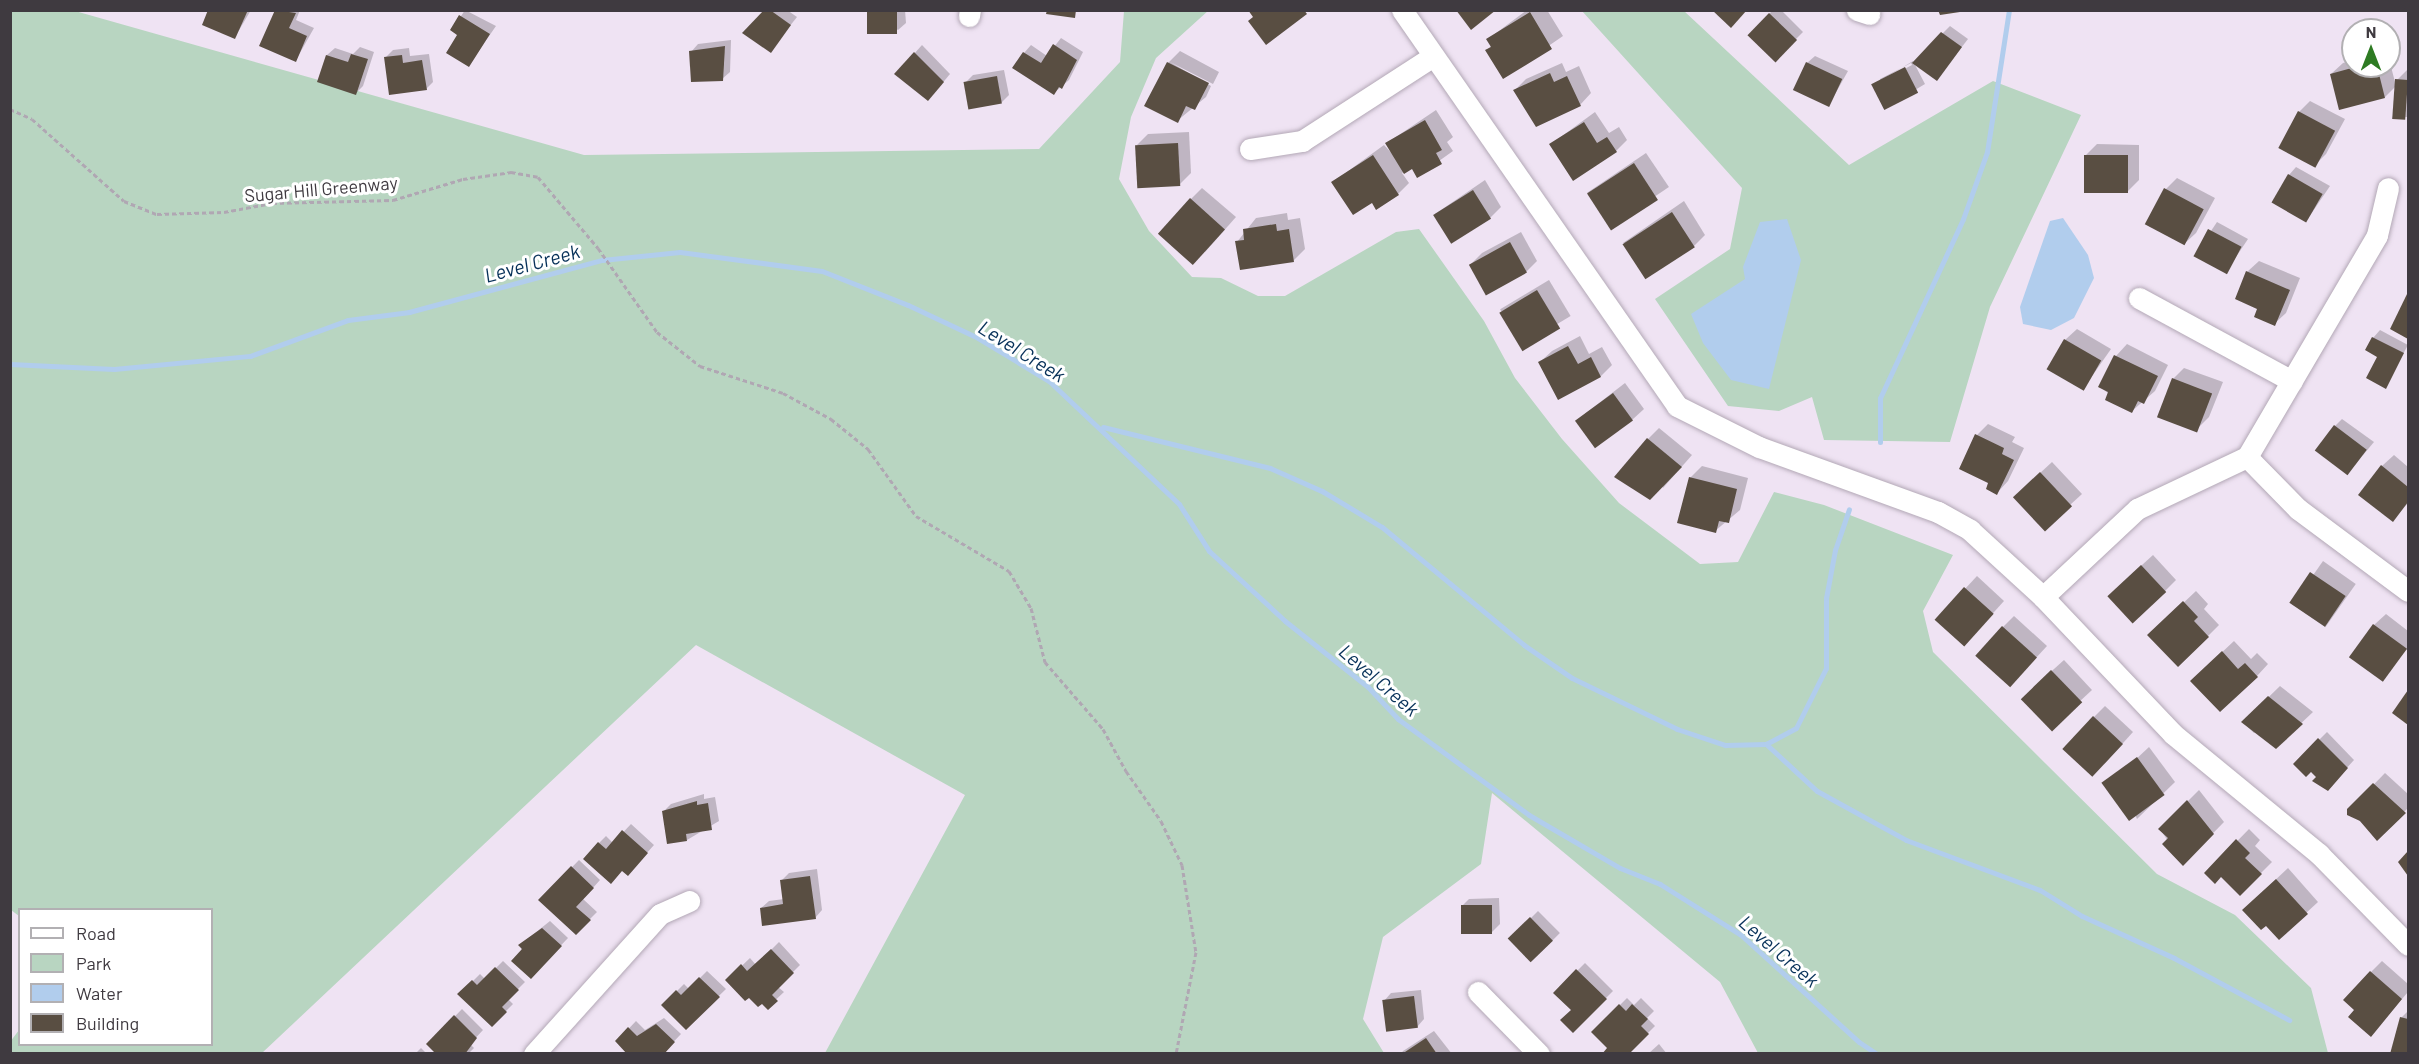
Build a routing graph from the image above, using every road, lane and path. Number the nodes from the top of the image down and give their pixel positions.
1 (1402, 10) edge
2 (1432, 57) junction
3 (10, 109) edge
4 (1250, 149) dead end
5 (2388, 188) dead end
6 (2139, 298) dead end
7 (2292, 381) junction
8 (2247, 457) junction
9 (2409, 591) edge
10 (2043, 597) junction
11 (689, 901) dead end
12 (2409, 945) edge
13 (1478, 992) dead end
14 (545, 1050) edge
15 (1176, 1053) edge
16 (1539, 1053) edge

1 - 2 street
2 - 4 street
2 - 10 street
3 - 15 path, Sugar Hill Greenway
5 - 7 street
6 - 7 street
7 - 8 street
8 - 9 street
8 - 10 street
10 - 12 street
11 - 14 street
13 - 16 street

